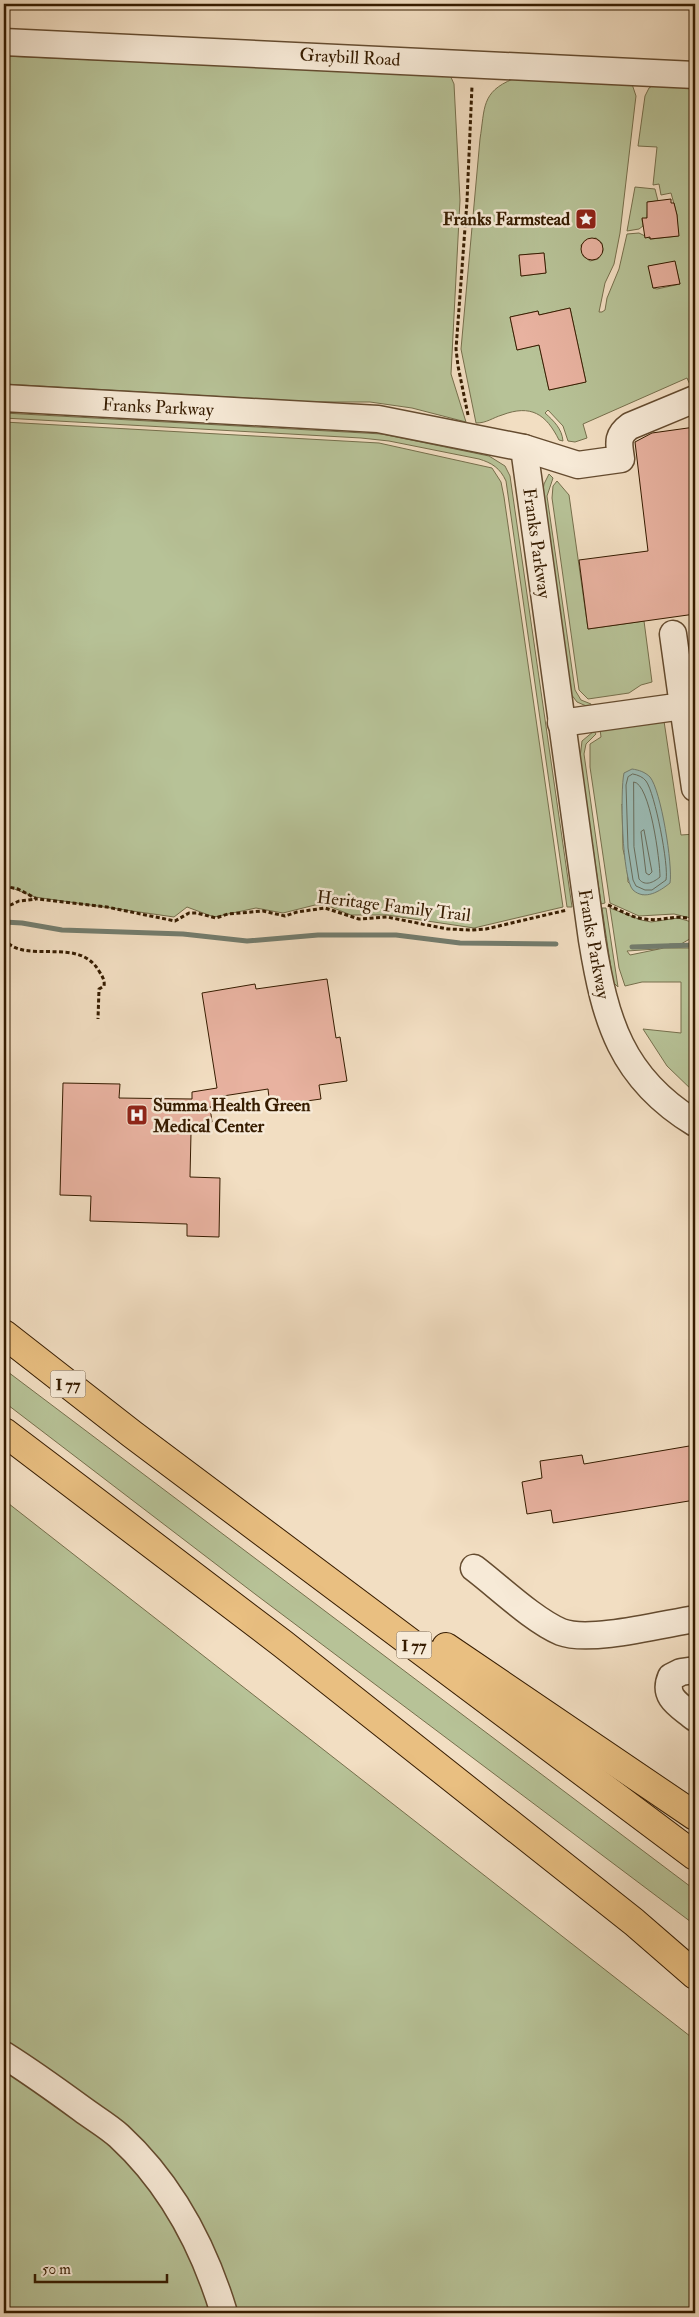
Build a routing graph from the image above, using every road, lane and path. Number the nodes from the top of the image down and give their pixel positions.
1 (4, 42) edge
2 (474, 63) junction
3 (695, 75) edge
4 (4, 398) edge
5 (695, 399) edge
6 (473, 438) junction
7 (524, 448) junction
8 (673, 634) dead end
9 (689, 705) edge
10 (561, 722) junction
11 (695, 788) edge
12 (4, 886) edge
13 (37, 899) junction
14 (4, 908) edge
15 (587, 908) junction
16 (695, 920) edge
17 (4, 938) edge
18 (98, 1019) dead end
19 (695, 1123) edge
20 (4, 1334) edge
21 (4, 1432) edge
22 (132, 1434) junction
23 (474, 1568) dead end
24 (695, 1619) edge
25 (695, 1670) edge
26 (695, 1718) edge
27 (695, 1816) edge
28 (695, 1856) edge
29 (634, 1922) junction
30 (695, 1967) edge
31 (695, 1975) edge
32 (4, 2055) edge
33 (224, 2313) edge

1 - 2 street, Graybill Road
2 - 3 street, Graybill Road
2 - 6 path
4 - 6 street, Franks Parkway
5 - 7 street
6 - 7 street, Franks Parkway
7 - 10 street, Franks Parkway
8 - 9 street
9 - 10 street
9 - 11 street
10 - 15 street, Franks Parkway
12 - 13 path, Heritage Family Trail
13 - 14 path
13 - 15 path, Heritage Family Trail
15 - 16 path, Heritage Family Trail
15 - 19 street, Franks Parkway
17 - 18 path
20 - 22 highway, I 77
21 - 29 highway
22 - 27 highway
22 - 28 highway, I 77
23 - 24 street
25 - 26 street
29 - 30 highway
29 - 31 highway
32 - 33 street

